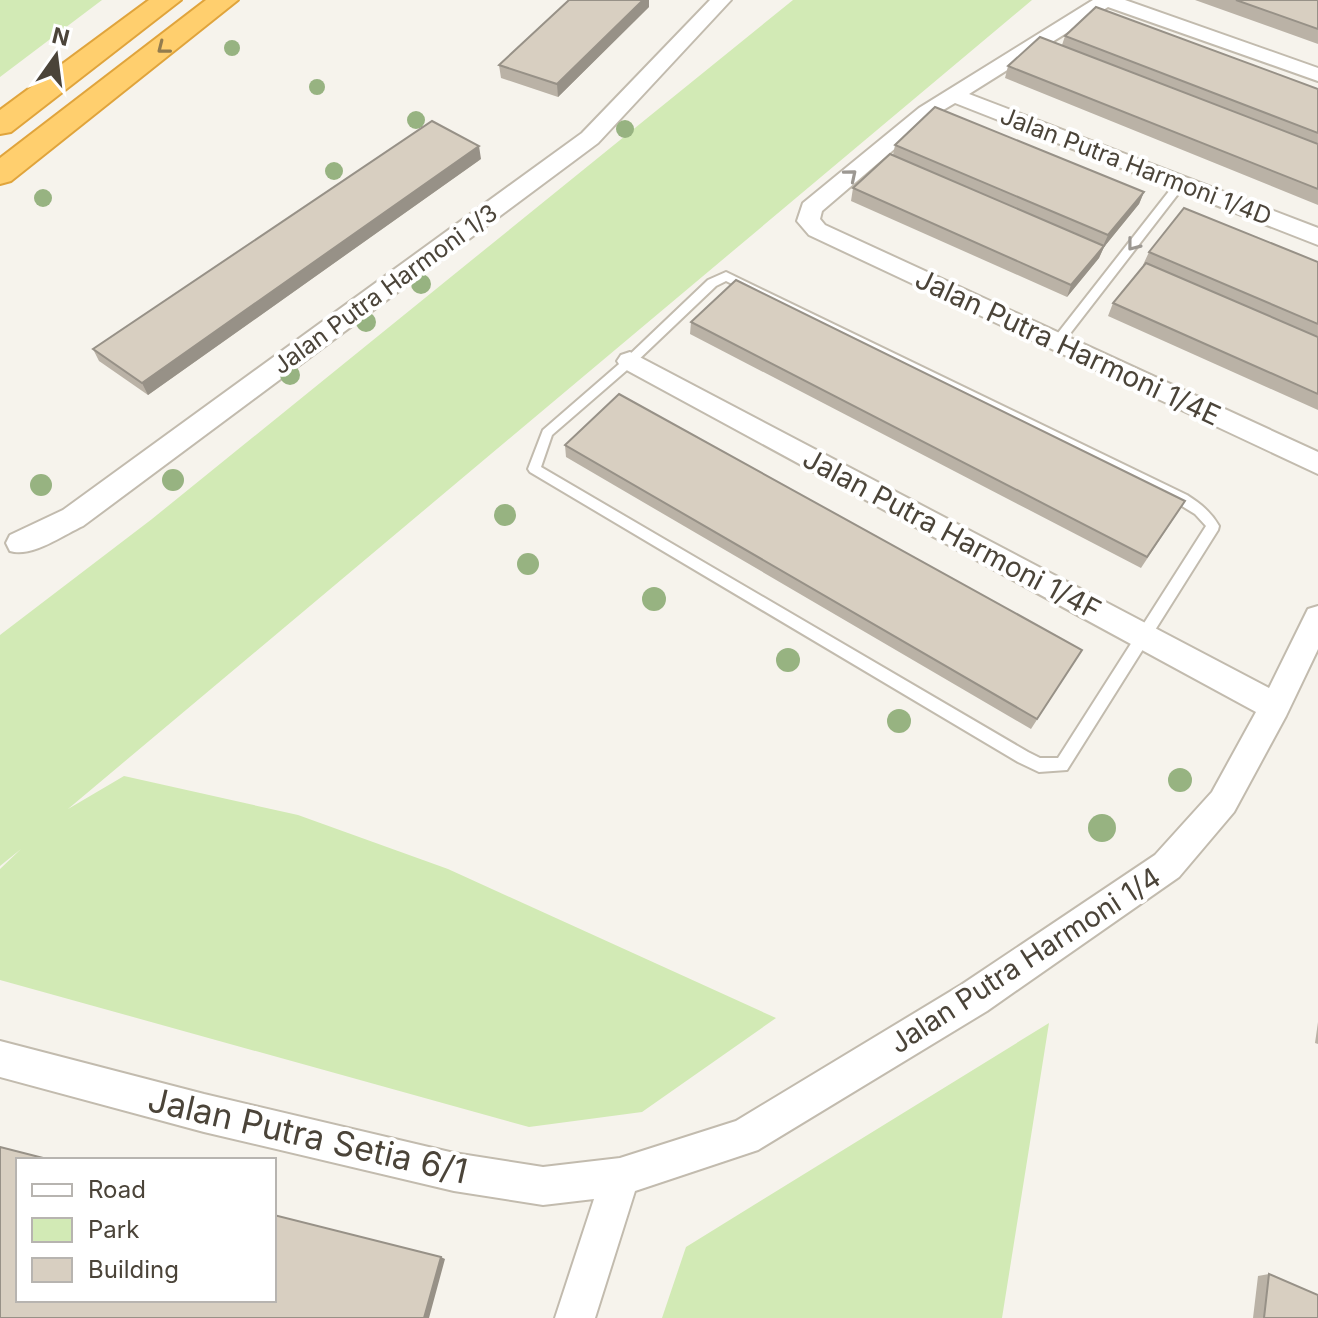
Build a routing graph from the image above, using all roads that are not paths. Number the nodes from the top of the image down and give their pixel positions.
1 (167, 0) edge
2 (224, 0) edge
3 (721, 0) edge
4 (1106, 0) edge
5 (1318, 75) edge
6 (953, 95) junction
7 (0, 125) edge
8 (0, 174) edge
9 (1181, 183) junction
10 (1318, 237) edge
11 (1058, 341) junction
12 (630, 361) junction
13 (1318, 464) edge
14 (20, 543) dead end
15 (1318, 618) edge
16 (1145, 637) junction
17 (1275, 707) junction
18 (0, 1059) edge
19 (620, 1177) junction
20 (575, 1318) edge

1 - 7 highway
2 -> 8 highway
3 - 14 street, Jalan Putra Harmoni 1/3
4 - 5 street
4 - 6 street
6 - 9 street, Jalan Putra Harmoni 1/4D
11 -> 6 street, Jalan Putra Harmoni 1/4E
9 - 10 street, Jalan Putra Harmoni 1/4D
9 -> 11 lane
11 - 13 street, Jalan Putra Harmoni 1/4E
12 - 16 street, Jalan Putra Harmoni 1/4F
12 - 16 lane
12 - 16 lane
15 - 17 street, Jalan Putra Harmoni 1/4
16 - 17 street, Jalan Putra Harmoni 1/4F
17 - 19 street, Jalan Putra Harmoni 1/4
18 - 19 street, Jalan Putra Setia 6/1
19 - 20 street

